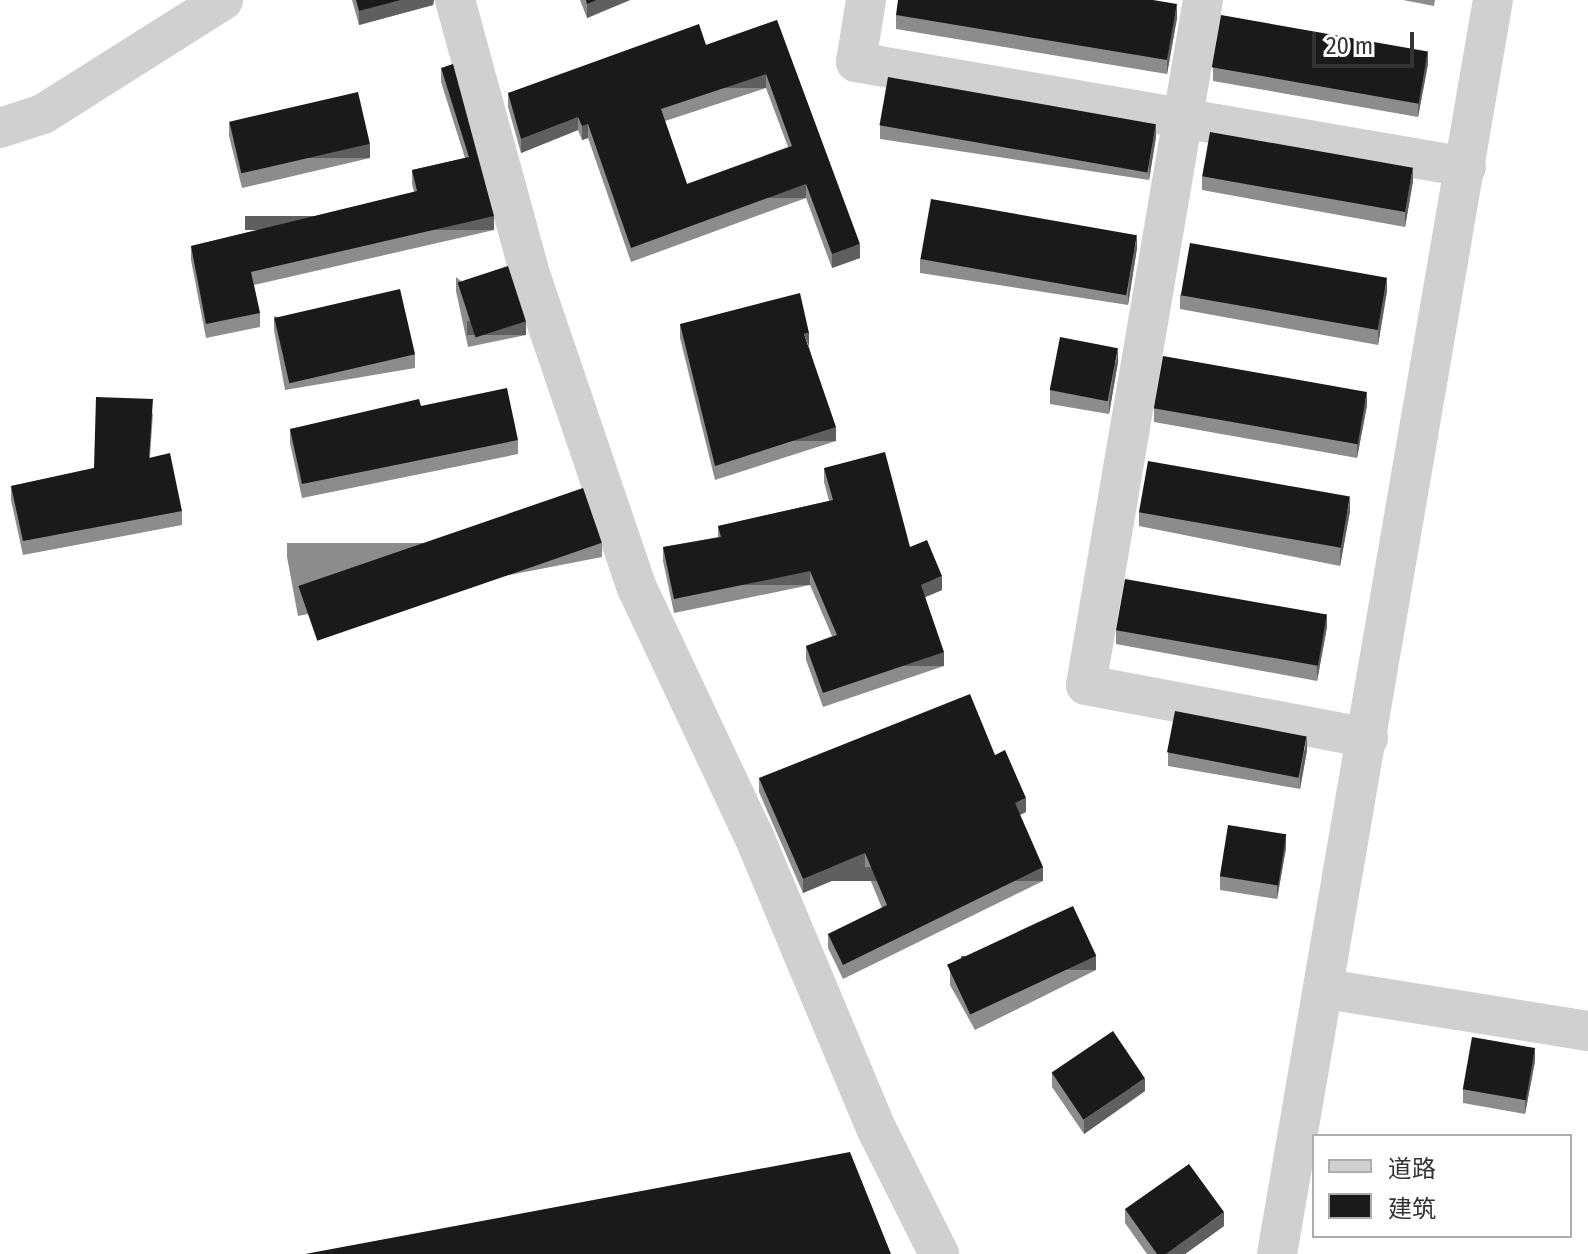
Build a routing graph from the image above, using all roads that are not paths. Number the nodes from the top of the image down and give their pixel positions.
1 (223, 0) edge
2 (455, 0) edge
3 (866, 0) edge
4 (1203, 0) edge
5 (1493, 0) edge
6 (1183, 116) junction
7 (0, 128) edge
8 (1466, 167) junction
9 (1368, 738) junction
10 (1326, 989) junction
11 (1588, 1031) edge
12 (939, 1254) edge
13 (1277, 1254) edge

1 - 7 street
2 - 12 street
3 - 6 street
4 - 6 street
5 - 8 street
6 - 8 street
6 - 9 street
8 - 9 street
9 - 10 street
10 - 11 street
10 - 13 street

